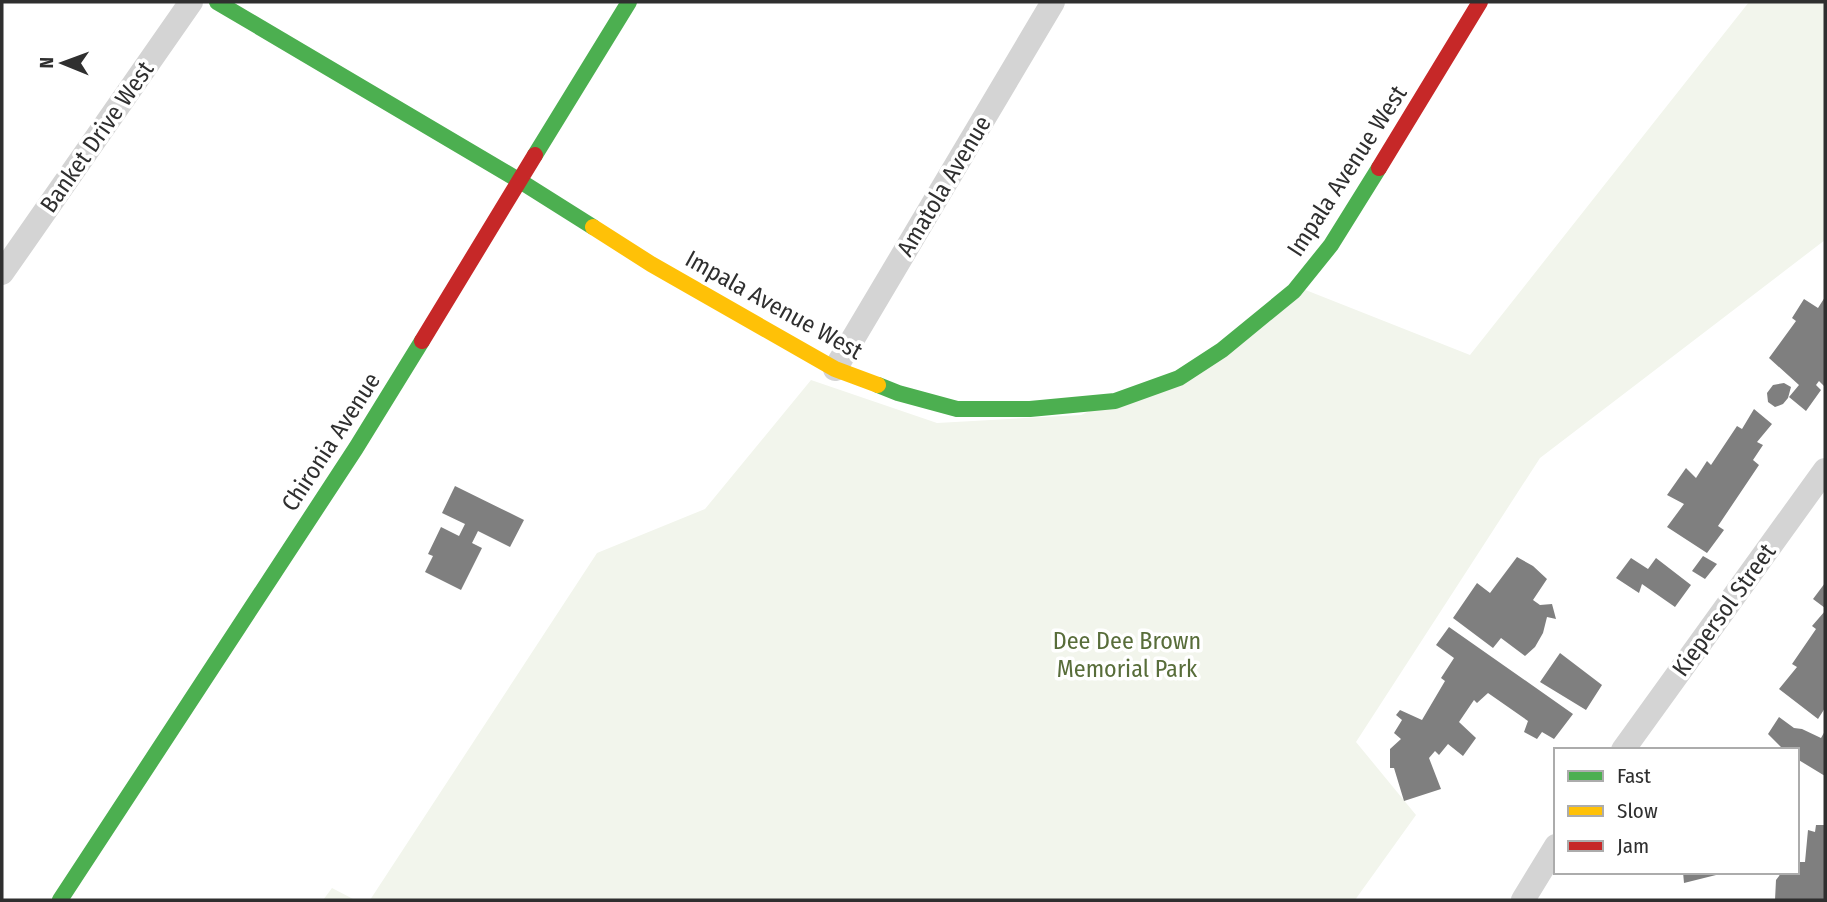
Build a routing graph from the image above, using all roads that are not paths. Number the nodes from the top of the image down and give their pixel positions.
1 (191, 2) edge
2 (217, 2) edge
3 (629, 2) edge
4 (1053, 2) edge
5 (1480, 2) edge
6 (520, 181) junction
7 (2, 273) edge
8 (835, 369) junction
9 (1825, 470) edge
10 (1624, 748) edge
11 (1554, 849) edge
12 (60, 900) edge
13 (1523, 900) edge

1 - 7 street, Banket Drive West
2 - 6 street, Impala Avenue West
3 - 6 street, Chironia Avenue
4 - 8 street, Amatola Avenue
5 - 8 street, Impala Avenue West
6 - 8 street, Impala Avenue West
6 - 12 street, Chironia Avenue
9 - 10 street, Kiepersol Street
11 - 13 street

